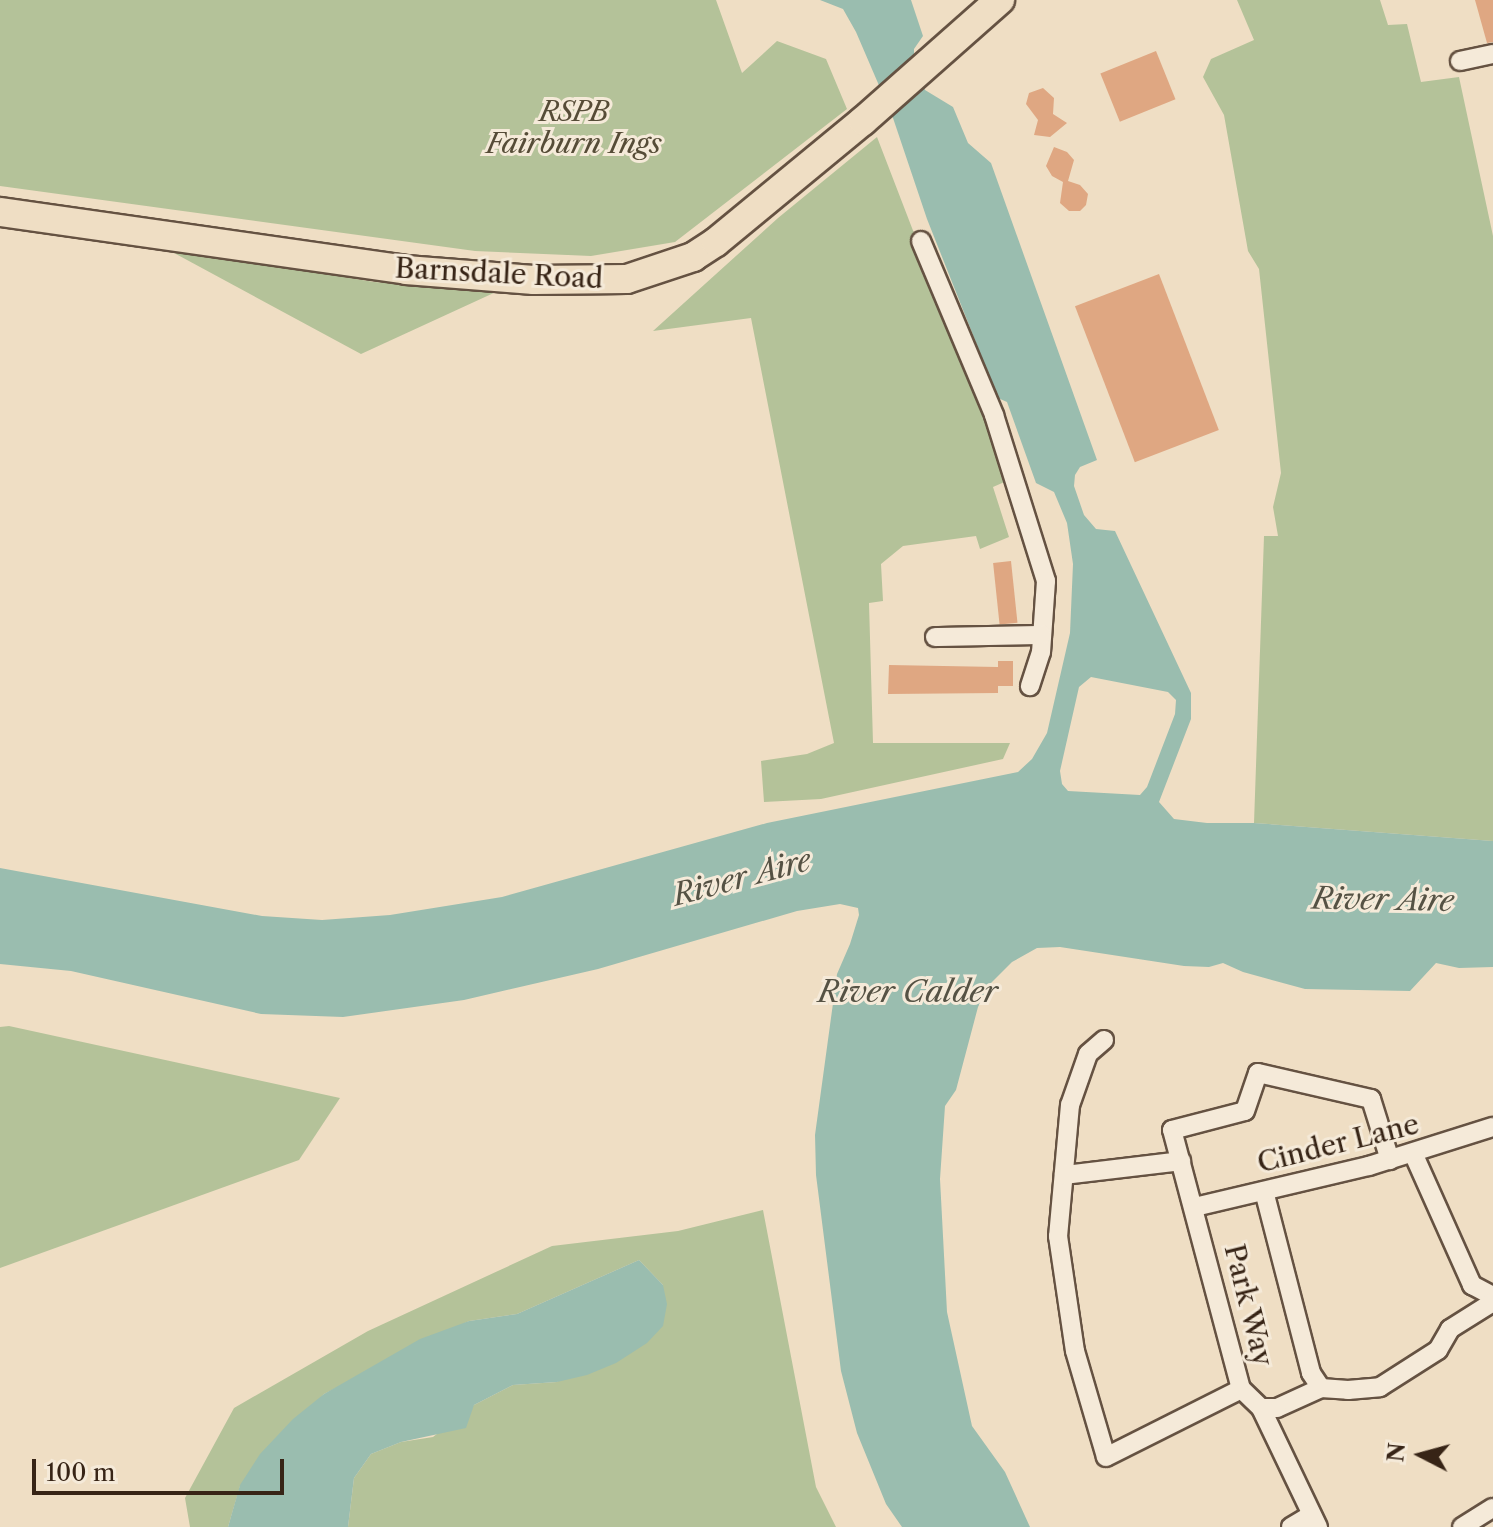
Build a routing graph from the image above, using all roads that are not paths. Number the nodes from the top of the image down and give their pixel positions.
1 (1000, 0) edge
2 (1493, 54) edge
3 (1460, 61) dead end
4 (0, 212) edge
5 (921, 241) dead end
6 (1042, 635) junction
7 (935, 637) dead end
8 (1030, 686) dead end
9 (1104, 1040) dead end
10 (1493, 1127) edge
11 (1413, 1153) junction
12 (1390, 1160) junction
13 (1181, 1161) junction
14 (1064, 1175) junction
15 (1264, 1191) junction
16 (1195, 1207) junction
17 (1493, 1296) edge
18 (1493, 1302) edge
19 (1316, 1380) junction
20 (1241, 1389) junction
21 (1261, 1408) junction
22 (1493, 1508) edge
23 (1315, 1521) edge
24 (1291, 1527) edge
25 (1462, 1527) edge

1 - 4 main road, Barnsdale Road
2 - 3 street
5 - 6 street
6 - 7 street
6 - 8 street
9 - 14 street
10 - 11 street, Cinder Lane
11 - 12 street, Cinder Lane
11 - 17 street
12 - 13 street, Park Way
12 - 15 street, Cinder Lane
13 - 14 street
13 - 16 street, Park Way
14 - 20 street
15 - 16 street, Cinder Lane
15 - 19 street
16 - 20 street, Park Way
18 - 19 street
19 - 21 street, Park Way
20 - 21 street, Park Way
21 - 23 street, Park Way
22 - 25 street
23 - 24 street

